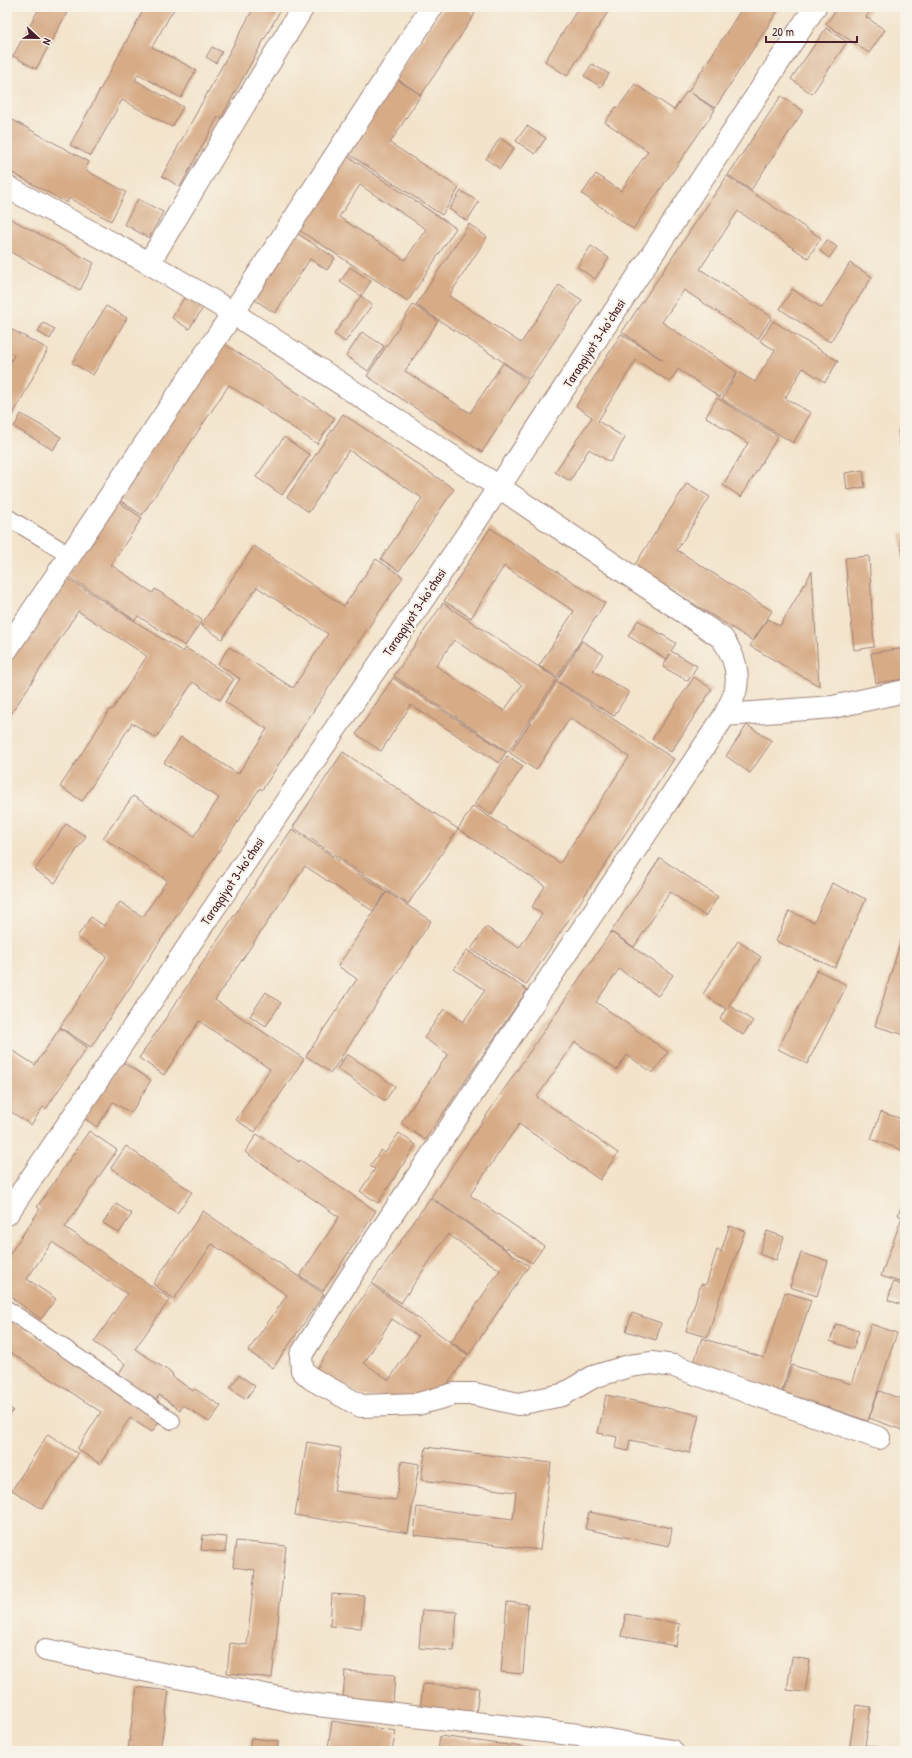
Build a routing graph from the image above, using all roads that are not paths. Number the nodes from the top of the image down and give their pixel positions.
1 (303, 7) edge
2 (432, 7) edge
3 (815, 7) edge
4 (7, 187) edge
5 (149, 263) junction
6 (233, 313) junction
7 (498, 487) junction
8 (7, 517) edge
9 (70, 555) junction
10 (7, 649) edge
11 (905, 691) edge
12 (724, 714) junction
13 (7, 1214) edge
14 (7, 1309) edge
15 (172, 1421) dead end
16 (879, 1438) dead end
17 (46, 1650) dead end
18 (672, 1751) edge

1 - 5 street
2 - 6 street
3 - 7 street, Taraqqiyot 3-koʻchasi
4 - 5 street
5 - 6 street
6 - 7 street
6 - 9 street
7 - 12 street
7 - 13 street, Taraqqiyot 3-koʻchasi
8 - 9 lane
9 - 10 street
11 - 12 street
12 - 16 street
14 - 15 lane
17 - 18 street

